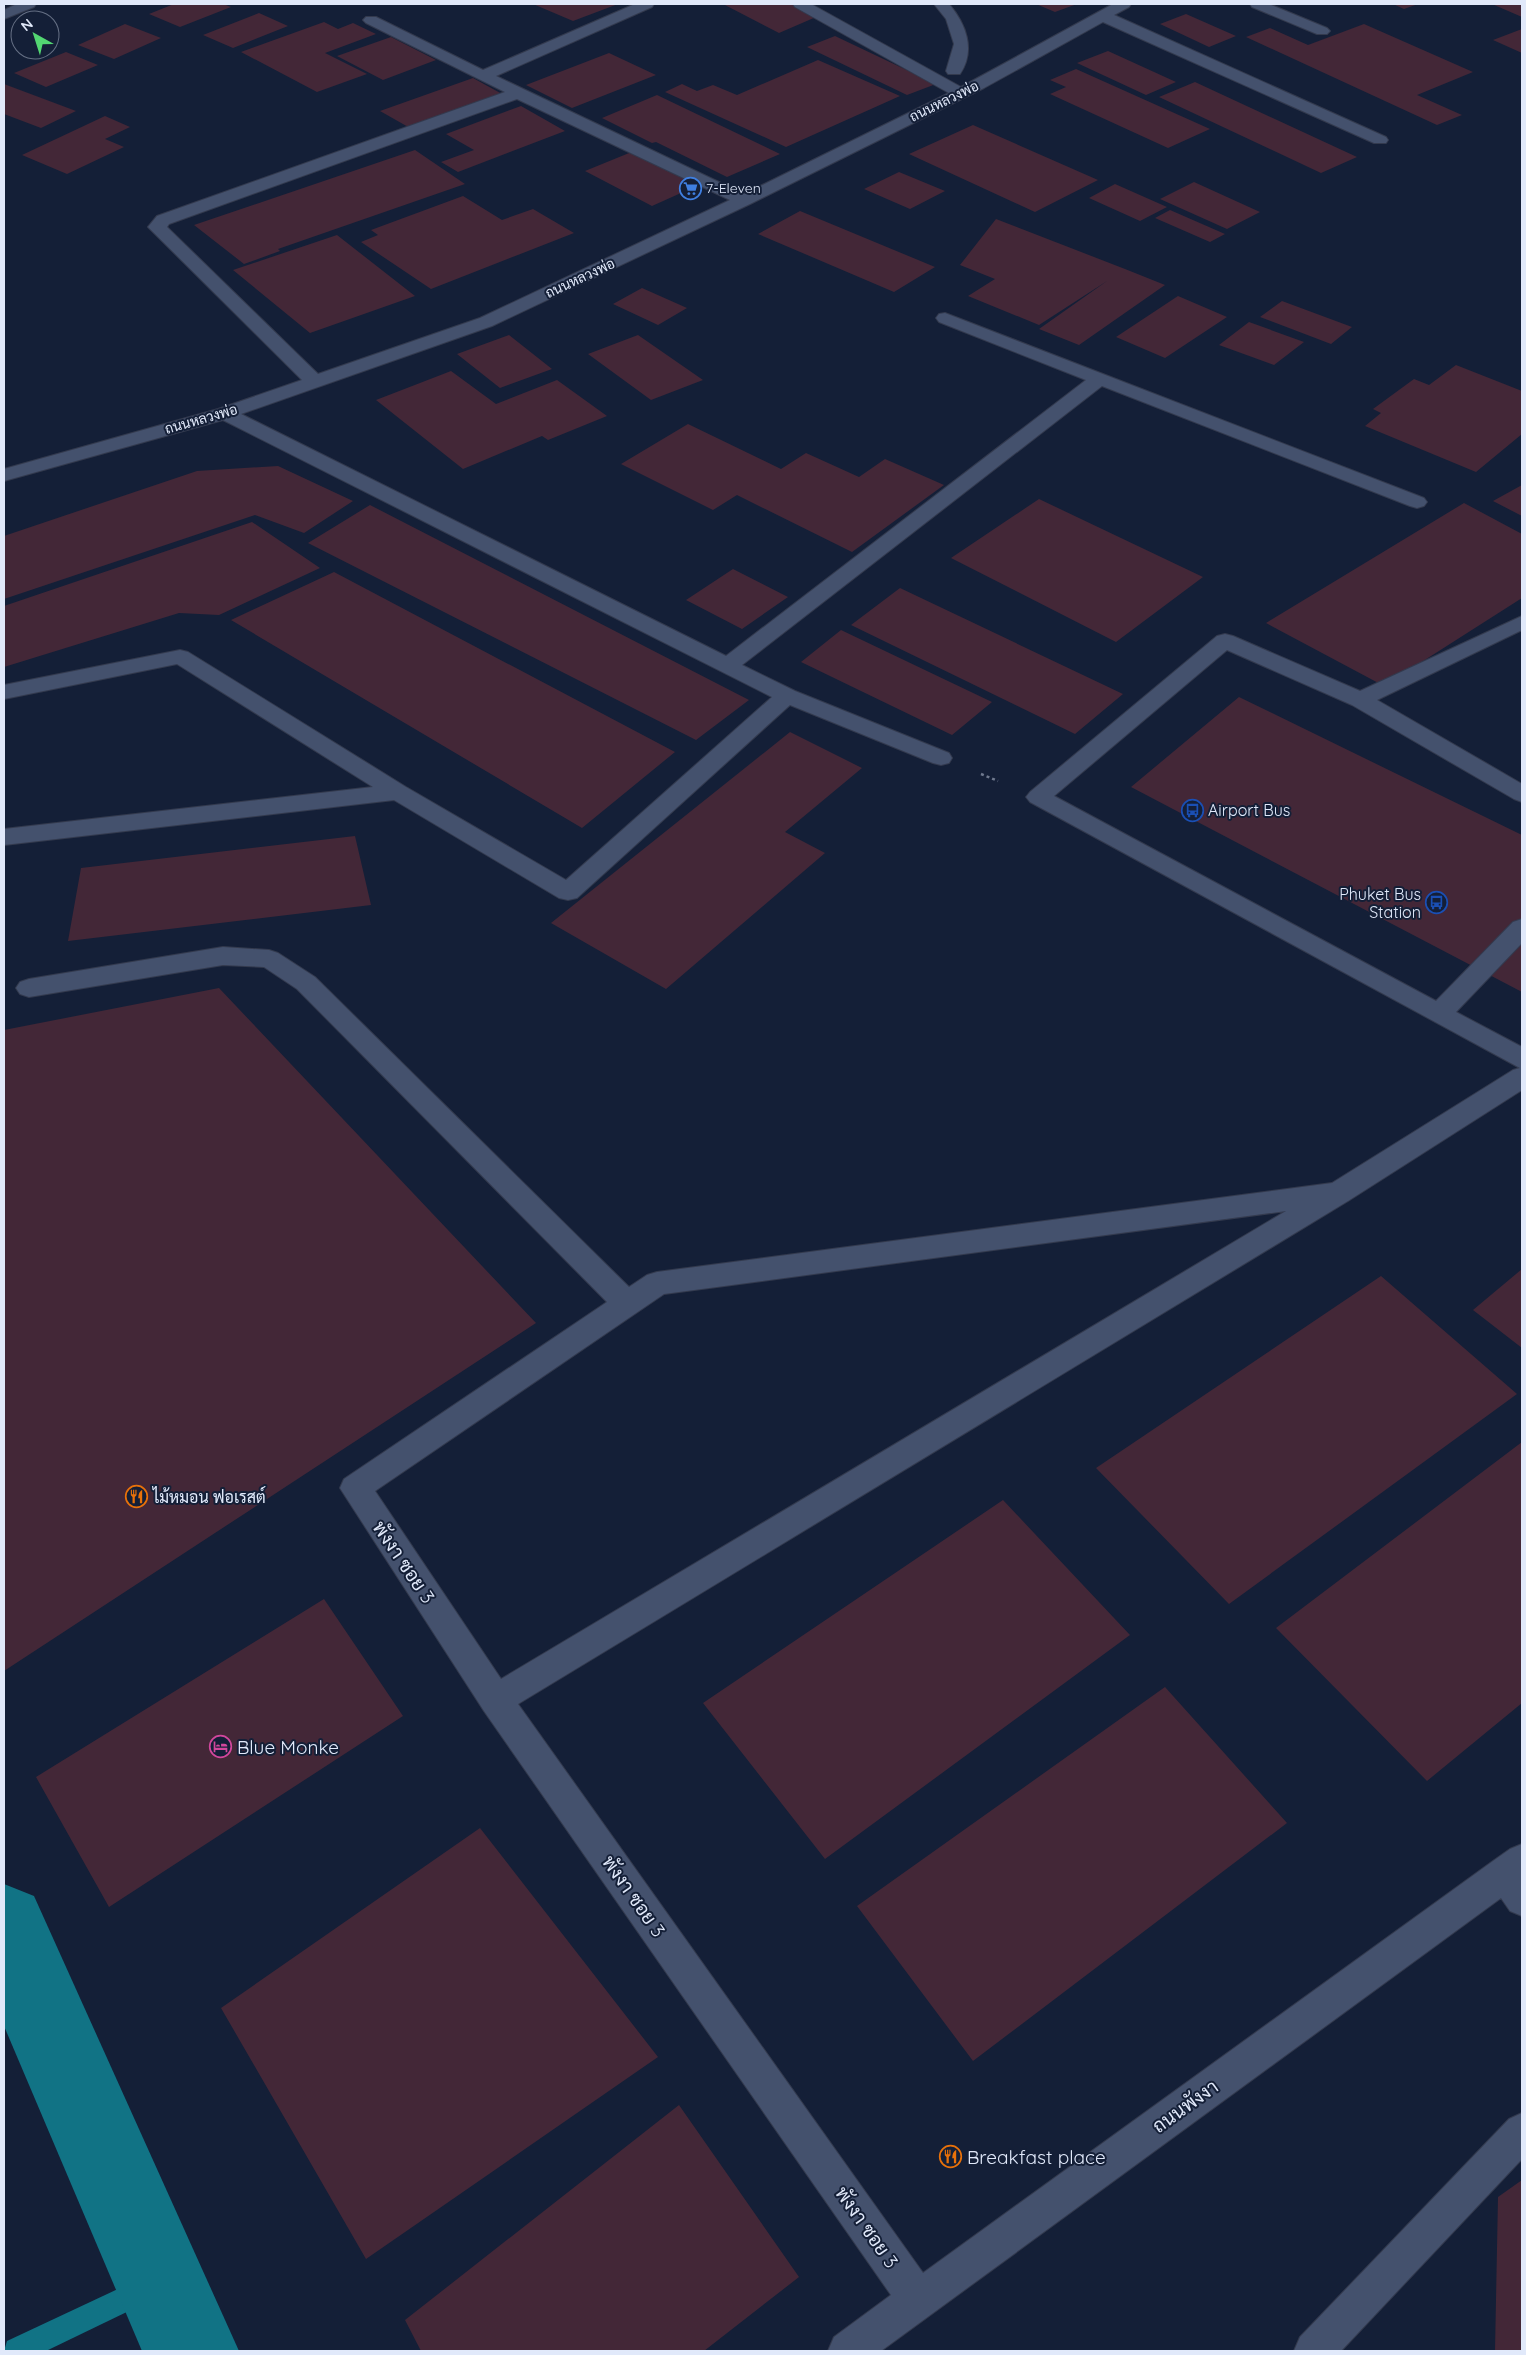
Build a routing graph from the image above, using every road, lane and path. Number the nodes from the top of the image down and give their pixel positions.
1 (29, 4) edge
2 (647, 4) edge
3 (800, 4) edge
4 (941, 4) edge
5 (1124, 4) edge
6 (1257, 4) edge
7 (4, 15) edge
8 (1103, 16) junction
9 (370, 20) dead end
10 (1322, 31) dead end
11 (938, 62) dead end
12 (954, 71) junction
13 (482, 76) junction
14 (978, 85) junction
15 (518, 93) junction
16 (960, 93) junction
17 (1380, 140) dead end
18 (744, 200) junction
19 (945, 318) dead end
20 (1100, 378) junction
21 (315, 382) junction
22 (225, 413) junction
23 (4, 475) edge
24 (1417, 502) dead end
25 (1522, 622) edge
26 (726, 666) junction
27 (4, 692) edge
28 (786, 696) junction
29 (1360, 700) junction
30 (941, 758) joint
31 (398, 792) junction
32 (1522, 794) edge
33 (1038, 797) junction
34 (4, 837) edge
35 (1522, 928) edge
36 (29, 988) dead end
37 (1439, 1014) junction
38 (1522, 1059) edge
39 (1522, 1077) edge
40 (1338, 1194) junction
41 (627, 1304) junction
42 (496, 1700) junction
43 (1517, 1877) edge
44 (1522, 2132) edge
45 (918, 2300) junction
46 (848, 2351) edge
47 (1314, 2351) edge

1 - 7 street
2 - 13 street
3 - 16 street
4 - 12 street
5 - 8 street, ถนนหลวงพ่อ
6 - 10 street
8 - 14 street, ถนนหลวงพ่อ
8 - 17 street
9 - 13 street
11 - 12 street
12 - 14 street
13 - 15 street
14 - 16 street, ถนนหลวงพ่อ
15 - 18 street
15 - 21 street
16 - 18 street, ถนนหลวงพ่อ
18 - 21 street, ถนนหลวงพ่อ
19 - 20 street
20 - 24 street
20 - 26 street
21 - 22 street, ถนนหลวงพ่อ
22 - 23 street, ถนนหลวงพ่อ
22 - 26 street
25 - 29 street
26 - 28 street
27 - 31 street
28 - 30 street
28 - 31 street
29 - 32 street
29 - 33 street
30 - 33 path
31 - 34 street
33 - 37 street
35 - 37 street
36 - 41 street
37 - 38 street
39 - 40 street
40 - 41 street
40 - 42 street
41 - 42 street, พังงา ซอย 3
42 - 45 street, พังงา ซอย 3
43 - 45 street, ถนนพังงา
44 - 47 street
45 - 46 street, ถนนพังงา

